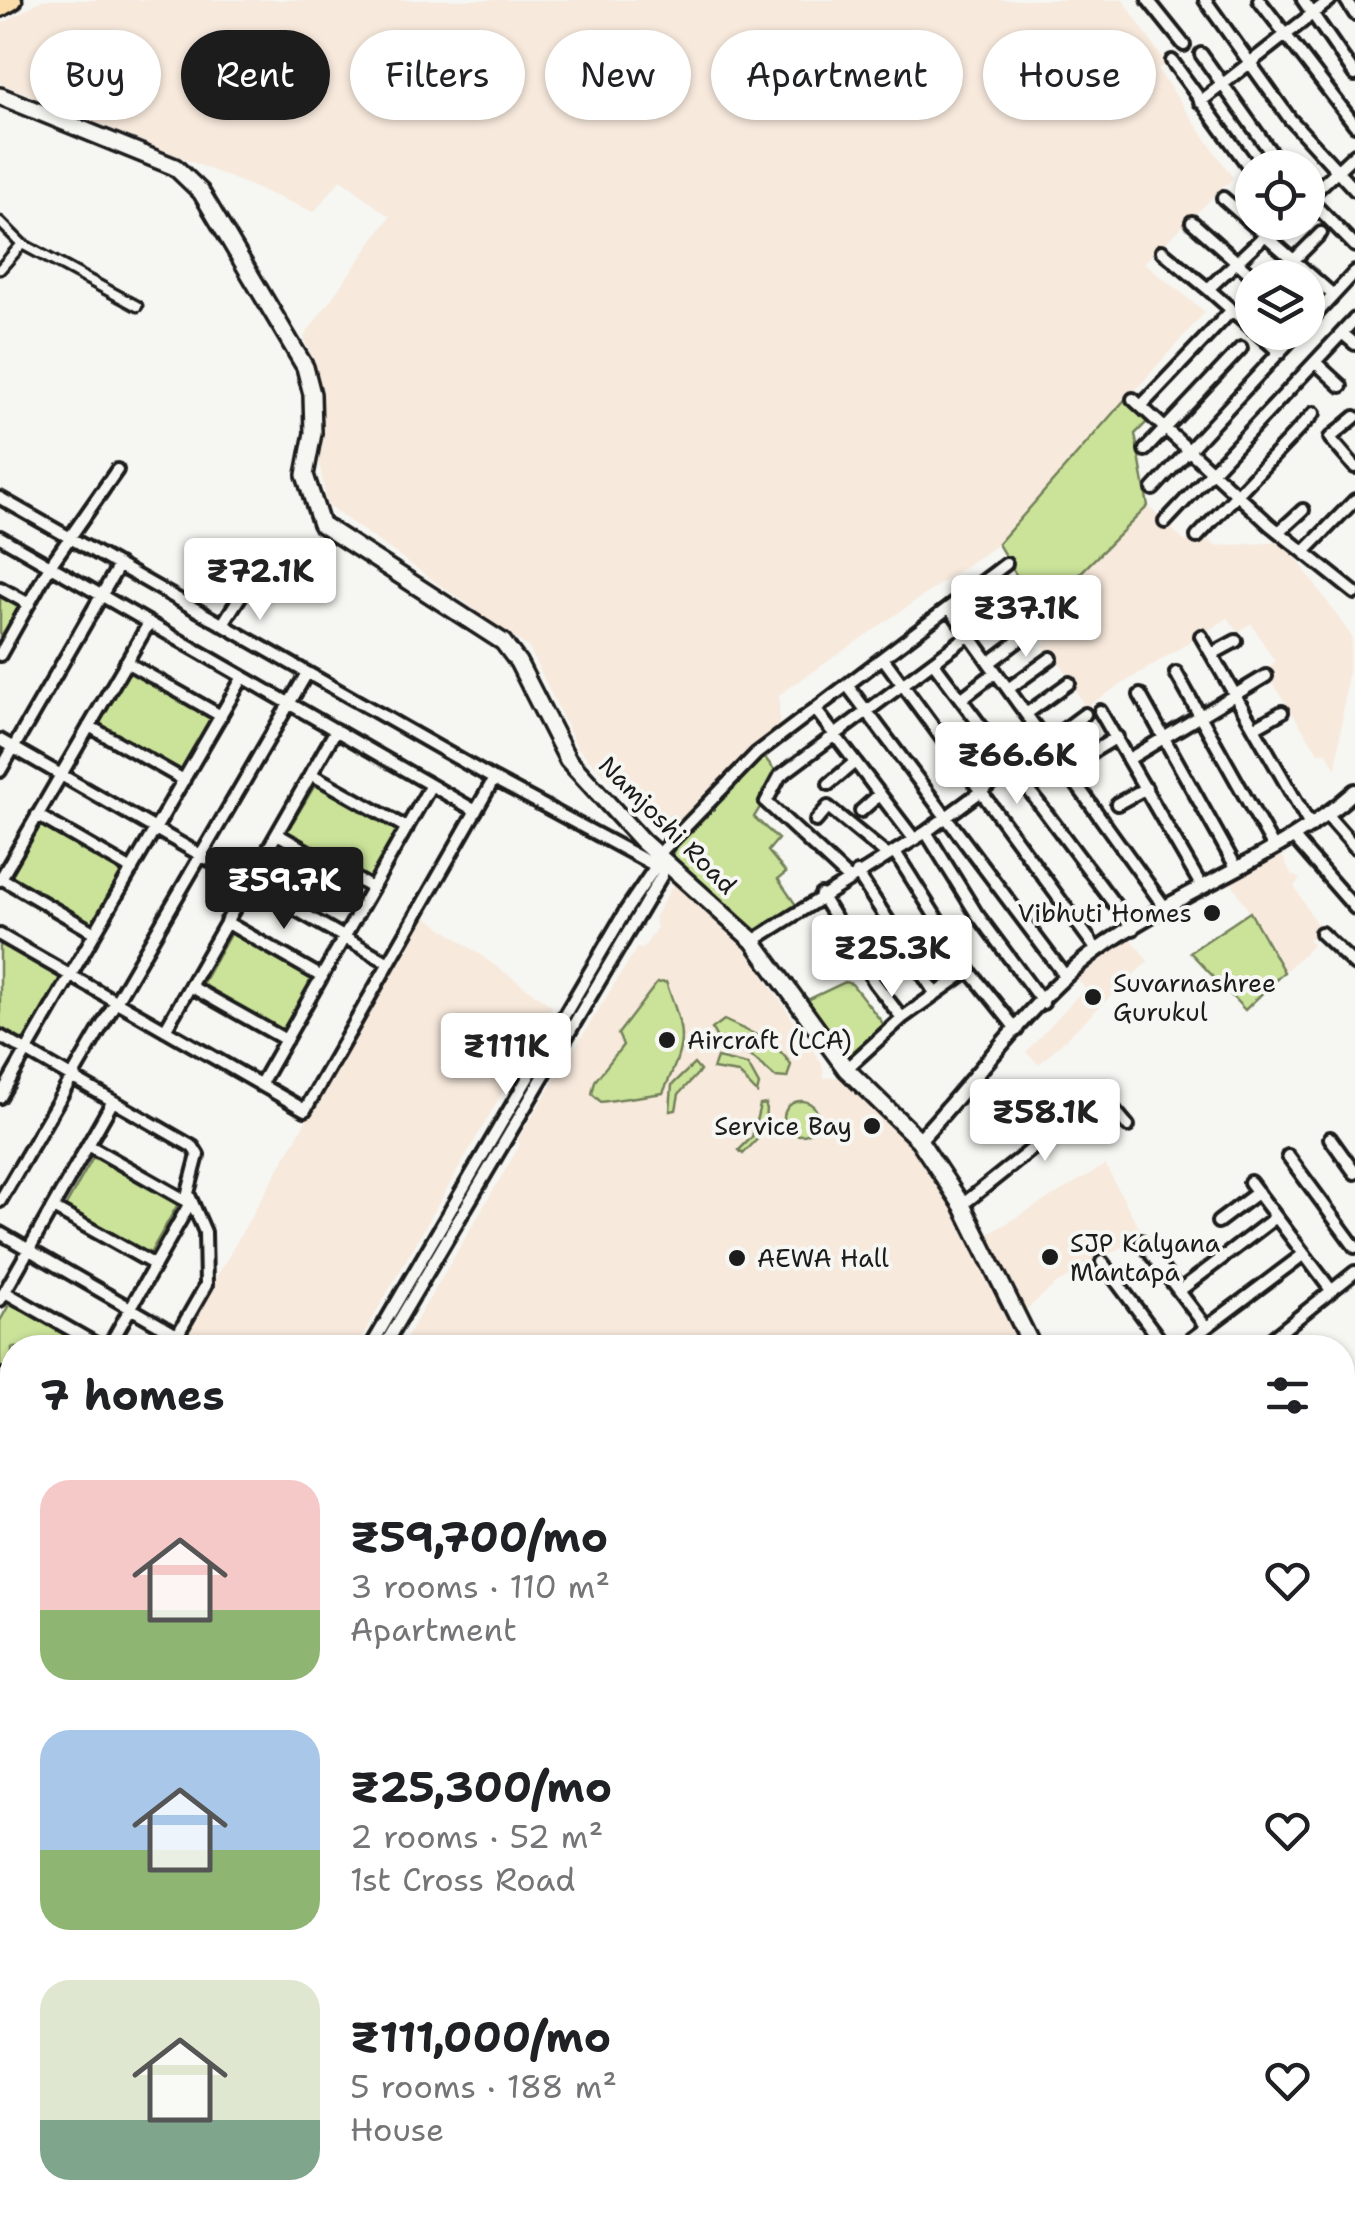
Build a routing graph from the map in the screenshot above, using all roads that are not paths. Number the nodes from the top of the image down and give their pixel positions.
1 (12, 0) edge
2 (1148, 0) edge
3 (1205, 0) edge
4 (1259, 0) edge
5 (1303, 0) edge
6 (1330, 0) edge
7 (1346, 0) edge
8 (0, 7) edge
9 (1314, 14) junction
10 (1355, 14) edge
11 (1286, 34) junction
12 (1184, 45) dead end
13 (1201, 54) dead end
14 (1172, 61) dead end
15 (1253, 62) junction
16 (1355, 75) edge
17 (1223, 86) junction
18 (0, 96) edge
19 (1200, 102) junction
20 (1355, 125) edge
21 (1236, 150) edge
22 (1269, 150) edge
23 (1355, 154) edge
24 (1337, 170) junction
25 (1325, 182) edge
26 (1355, 190) edge
27 (1223, 198) dead end
28 (1235, 208) edge
29 (1325, 215) edge
30 (0, 222) edge
31 (1192, 222) dead end
32 (1258, 240) edge
33 (1272, 240) edge
34 (1314, 240) edge
35 (22, 244) junction
36 (1355, 246) edge
37 (1162, 251) dead end
38 (1294, 259) junction
39 (1235, 260) junction
40 (0, 269) edge
41 (1355, 272) edge
42 (1208, 289) junction
43 (1334, 295) junction
44 (1325, 305) edge
45 (137, 306) dead end
46 (1232, 310) junction
47 (1235, 313) edge
48 (1355, 319) edge
49 (1342, 333) junction
50 (1355, 344) edge
51 (1239, 350) edge
52 (1277, 350) edge
53 (1283, 350) edge
54 (1280, 353) junction
55 (1315, 362) junction
56 (1341, 386) dead end
57 (1314, 414) dead end
58 (1355, 417) edge
59 (1167, 428) junction
60 (1190, 449) junction
61 (1145, 450) dead end
62 (1355, 467) edge
63 (117, 470) dead end
64 (1214, 472) junction
65 (1153, 489) dead end
66 (1239, 493) junction
67 (0, 498) edge
68 (1355, 500) edge
69 (1303, 510) dead end
70 (1165, 522) dead end
71 (1280, 531) junction
72 (70, 537) junction
73 (0, 538) edge
74 (1197, 538) dead end
75 (1305, 551) junction
76 (262, 562) dead end
77 (1006, 564) dead end
78 (119, 565) junction
79 (50, 566) junction
80 (1352, 585) edge
81 (0, 588) edge
82 (1024, 594) dead end
83 (101, 595) junction
84 (28, 604) junction
85 (950, 607) junction
86 (149, 623) junction
87 (222, 625) junction
88 (1039, 625) dead end
89 (969, 634) junction
90 (1201, 636) dead end
91 (1236, 642) dead end
92 (0, 654) edge
93 (1212, 654) junction
94 (883, 658) junction
95 (1050, 658) dead end
96 (126, 662) junction
97 (933, 662) junction
98 (993, 668) junction
99 (306, 673) junction
100 (1176, 674) dead end
101 (1266, 676) dead end
102 (243, 677) junction
103 (1070, 683) dead end
104 (848, 684) junction
105 (903, 684) junction
106 (1008, 689) junction
107 (1140, 695) dead end
108 (1235, 695) junction
109 (961, 699) junction
110 (287, 702) junction
111 (815, 709) junction
112 (868, 711) junction
113 (1100, 712) dead end
114 (1282, 712) dead end
115 (1026, 714) junction
116 (1085, 714) dead end
117 (221, 716) junction
118 (1200, 716) junction
119 (89, 726) junction
120 (1254, 728) junction
121 (336, 730) junction
122 (835, 736) junction
123 (1117, 737) junction
124 (1164, 738) junction
125 (0, 740) edge
126 (1046, 742) junction
127 (14, 747) junction
128 (1129, 758) junction
129 (855, 762) junction
130 (1012, 768) junction
131 (1066, 768) junction
132 (0, 771) edge
133 (61, 774) junction
134 (311, 774) junction
135 (184, 780) junction
136 (494, 780) junction
137 (829, 784) dead end
138 (432, 785) junction
139 (1146, 788) junction
140 (1355, 790) edge
141 (980, 793) junction
142 (880, 794) junction
143 (1117, 804) dead end
144 (861, 810) dead end
145 (476, 811) junction
146 (1328, 815) junction
147 (37, 816) junction
148 (948, 816) junction
149 (816, 821) dead end
150 (407, 828) junction
151 (1311, 828) junction
152 (156, 829) junction
153 (926, 832) junction
154 (276, 834) junction
155 (1293, 838) junction
156 (914, 840) junction
157 (1355, 846) edge
158 (1274, 848) junction
159 (200, 854) junction
160 (891, 854) junction
161 (658, 861) junction
162 (1237, 868) junction
163 (132, 870) junction
164 (852, 876) junction
165 (0, 879) edge
166 (249, 882) junction
167 (1202, 887) junction
168 (372, 888) junction
169 (821, 895) junction
170 (1355, 908) edge
171 (1166, 909) junction
172 (226, 922) junction
173 (1133, 929) junction
174 (96, 933) junction
175 (1321, 933) dead end
176 (0, 935) edge
177 (344, 937) junction
178 (753, 942) junction
179 (1097, 950) junction
180 (389, 963) junction
181 (1355, 964) edge
182 (969, 970) junction
183 (71, 976) junction
184 (1066, 976) junction
185 (322, 977) junction
186 (190, 986) junction
187 (935, 993) junction
188 (115, 1001) junction
189 (1044, 1003) junction
190 (902, 1018) junction
191 (165, 1030) junction
192 (1016, 1030) junction
193 (0, 1036) edge
194 (286, 1040) junction
195 (27, 1051) junction
196 (846, 1069) junction
197 (72, 1077) junction
198 (260, 1084) junction
199 (0, 1097) edge
200 (113, 1101) junction
201 (1128, 1126) dead end
202 (1330, 1138) dead end
203 (919, 1140) junction
204 (88, 1146) junction
205 (1288, 1156) dead end
206 (1355, 1173) edge
207 (1250, 1182) dead end
208 (1258, 1192) junction
209 (0, 1201) edge
210 (190, 1203) junction
211 (962, 1205) junction
212 (53, 1208) junction
213 (1276, 1217) junction
214 (1218, 1222) dead end
215 (0, 1233) edge
216 (1141, 1240) dead end
217 (1355, 1248) edge
218 (29, 1250) junction
219 (1304, 1254) junction
220 (1102, 1262) dead end
221 (154, 1265) junction
222 (1355, 1272) edge
223 (1331, 1290) junction
224 (1179, 1291) junction
225 (2, 1296) edge
226 (130, 1308) junction
227 (1206, 1327) junction
228 (79, 1335) edge
229 (113, 1335) edge
230 (177, 1335) joint
231 (378, 1335) edge
232 (391, 1335) edge
233 (1027, 1335) edge
234 (1156, 1335) edge
235 (1196, 1335) edge
236 (1276, 1335) edge

1 - 8 main road
2 - 12 street
3 - 15 street
4 - 11 street
5 - 9 street
6 - 9 street
7 - 10 street
9 - 11 street
9 - 16 street
11 - 15 street
11 - 20 street
13 - 17 street
14 - 19 street
15 - 17 street
15 - 24 street
17 - 19 street
17 - 22 street
18 - 161 main road, Namjoshi Road
19 - 21 street
23 - 24 street
24 - 25 street
24 - 26 street
27 - 28 street
29 - 36 street
30 - 35 street
31 - 39 street
32 - 39 street
33 - 38 street
34 - 38 street
35 - 40 street
35 - 45 street
37 - 42 street
38 - 43 street
39 - 42 street
41 - 43 street
42 - 46 street
43 - 44 street
46 - 47 street
46 - 59 street
48 - 49 street
49 - 50 street
49 - 55 street
51 - 59 street
52 - 54 street
53 - 54 street
54 - 60 street
55 - 56 street
55 - 64 street
57 - 66 street
58 - 62 street
59 - 60 street
59 - 61 street
60 - 64 street
60 - 65 street
63 - 72 street
64 - 66 street
64 - 70 street
66 - 71 street
66 - 74 street
67 - 72 street
68 - 75 street
69 - 71 street
71 - 75 street
72 - 78 street
72 - 79 street
73 - 79 street
75 - 80 street
76 - 87 street
77 - 85 street
78 - 83 street
78 - 87 street
79 - 83 street
79 - 84 street
81 - 84 street
82 - 89 street
83 - 86 street
83 - 127 street
84 - 92 street
85 - 89 street
85 - 94 street
86 - 96 street
86 - 102 street
87 - 99 street
88 - 98 street
89 - 97 street
89 - 98 street
90 - 93 street
91 - 93 street
93 - 108 street
94 - 104 street
94 - 105 street
95 - 106 street
96 - 117 street
96 - 119 street
97 - 105 street
97 - 109 street
98 - 106 street
98 - 109 street
99 - 110 street
99 - 136 street
100 - 118 street
101 - 108 street
102 - 110 street
102 - 117 street
103 - 115 street
104 - 111 street
104 - 112 street
105 - 112 street
105 - 141 street
106 - 115 street
107 - 124 street
108 - 118 street
108 - 120 street
109 - 130 street
110 - 121 street
110 - 159 street
111 - 122 street
111 - 161 street
112 - 122 street
112 - 148 street
113 - 123 street
114 - 120 street
115 - 126 street
116 - 126 street
117 - 135 street
118 - 124 street
118 - 158 street
119 - 133 street
119 - 135 street
120 - 151 street
121 - 134 street
121 - 138 street
122 - 129 street
122 - 164 street
123 - 128 street
123 - 131 street
124 - 128 street
124 - 162 street
125 - 127 street
126 - 130 street
126 - 131 street
127 - 132 street
127 - 133 street
128 - 139 street
129 - 137 street
129 - 142 street
130 - 141 street
130 - 173 street
131 - 171 street
133 - 147 street
133 - 152 street
134 - 150 street
134 - 154 street
135 - 152 street
136 - 145 street
136 - 161 street
138 - 145 street
138 - 150 street
139 - 143 street
139 - 167 street
140 - 146 street
141 - 148 street
141 - 179 street
142 - 144 street
142 - 156 street
145 - 180 street
146 - 151 street
146 - 157 street
147 - 163 street
147 - 165 street
148 - 153 street
148 - 184 street
149 - 160 street
150 - 168 street
151 - 155 street
152 - 159 street
152 - 163 street
153 - 156 street
153 - 189 street
154 - 166 street
154 - 168 street
155 - 158 street
155 - 170 street
156 - 160 street
158 - 162 street
159 - 166 street
159 - 188 street
160 - 164 street
160 - 182 street
161 - 178 main road, Namjoshi Road
161 - 231 street
161 - 232 street
162 - 167 street
163 - 174 street
164 - 169 street
164 - 187 street
165 - 174 street
166 - 172 street
166 - 177 street
167 - 171 street
168 - 177 street
169 - 178 street
169 - 190 street
171 - 173 street
172 - 185 street
172 - 186 street
173 - 179 street
174 - 183 street
175 - 181 street
176 - 183 street
177 - 180 street
177 - 185 street
178 - 196 main road, Namjoshi Road
179 - 184 street
180 - 198 street
182 - 187 street
182 - 192 street
183 - 188 street
183 - 195 street
184 - 189 street
185 - 194 street
186 - 191 street
186 - 194 street
187 - 190 street
188 - 191 street
188 - 197 street
189 - 192 street
190 - 196 street
191 - 198 street
192 - 203 street
193 - 195 street
194 - 198 street
195 - 197 street
195 - 199 street
196 - 203 main road, Namjoshi Road
197 - 200 street
197 - 209 street
200 - 204 street
200 - 210 street
201 - 211 street
202 - 206 street
203 - 211 main road, Namjoshi Road
204 - 210 street
204 - 212 street
205 - 217 street
207 - 208 street
208 - 213 street
208 - 214 street
210 - 221 street
210 - 230 street
211 - 233 main road, Namjoshi Road
212 - 218 street
212 - 221 street
213 - 219 street
213 - 224 street
215 - 218 street
216 - 224 street
218 - 225 street
218 - 226 street
219 - 223 street
219 - 227 street
220 - 234 street
221 - 226 street
222 - 223 street
223 - 236 street
224 - 227 street
225 - 228 street
226 - 229 street
226 - 230 street
227 - 235 street

